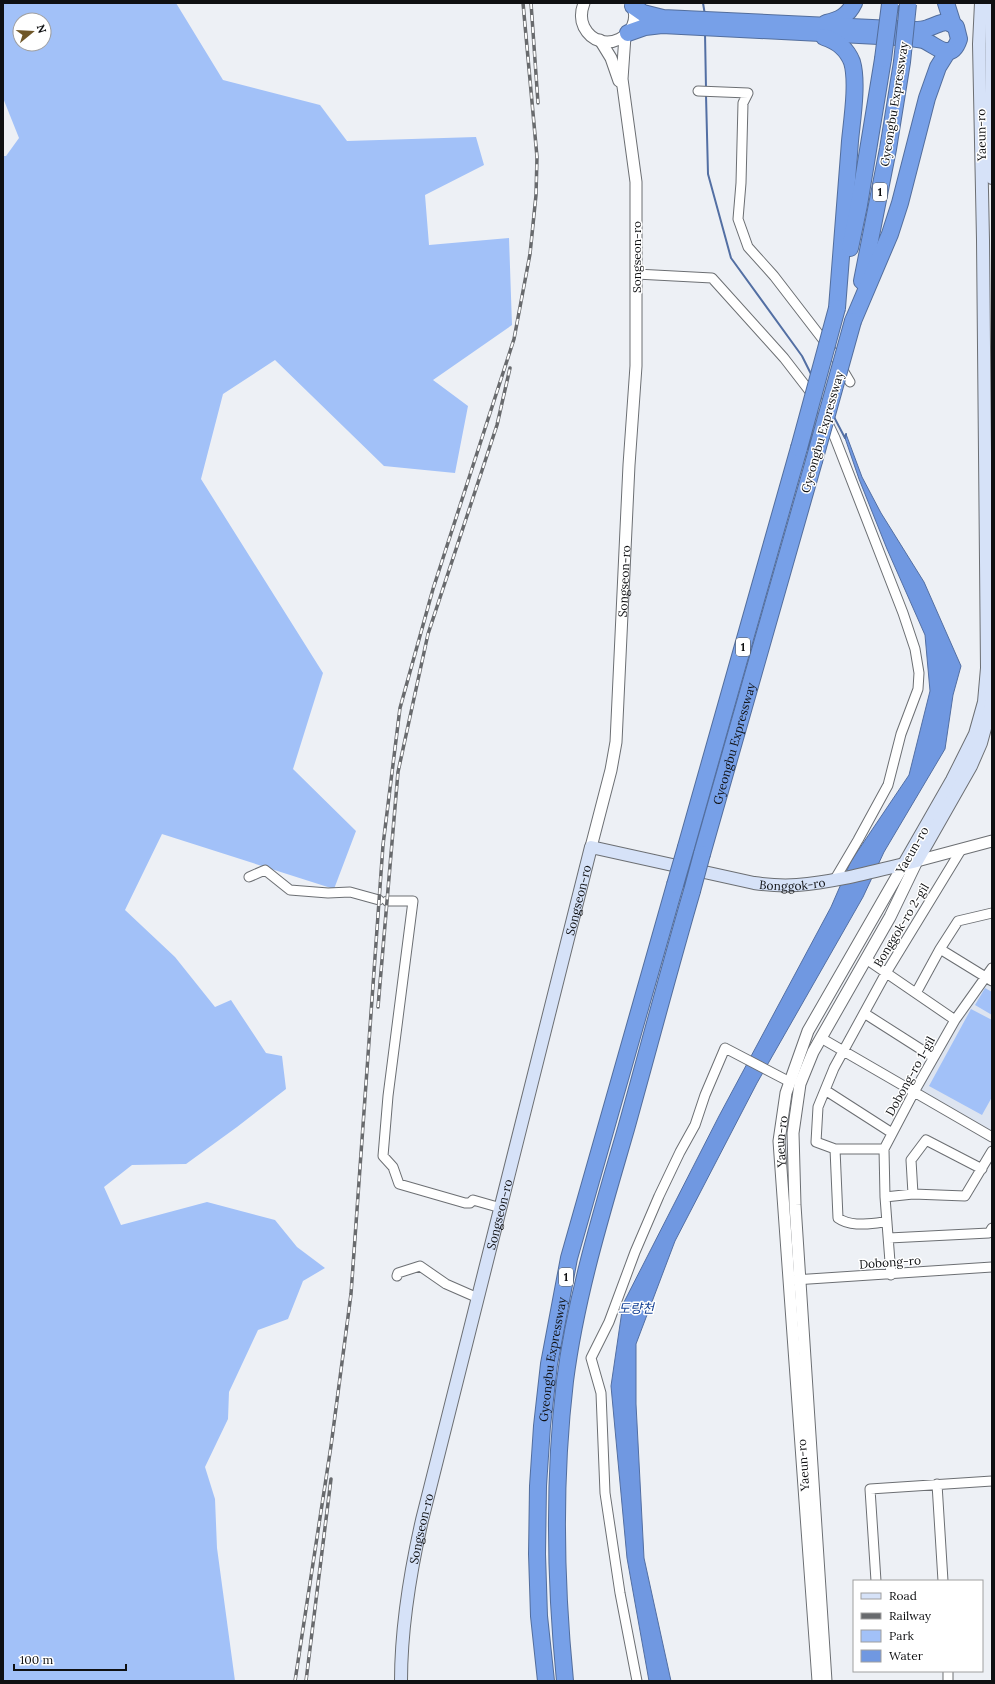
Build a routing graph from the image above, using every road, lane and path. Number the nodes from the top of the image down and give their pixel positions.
1 (584, 3) edge
2 (854, 3) edge
3 (890, 3) edge
4 (908, 3) edge
5 (946, 3) edge
6 (981, 3) edge
7 (991, 3) edge
8 (633, 5) edge
9 (688, 23) junction
10 (953, 25) junction
11 (813, 30) junction
12 (626, 34) junction
13 (600, 40) junction
14 (992, 43) edge
15 (948, 51) junction
16 (698, 91) dead end
17 (625, 104) junction
18 (992, 178) edge
19 (636, 274) junction
20 (837, 308) junction
21 (853, 321) junction
22 (850, 382) dead end
23 (988, 403) edge
24 (992, 690) edge
25 (992, 841) edge
26 (591, 847) junction
27 (961, 850) junction
28 (917, 861) junction
29 (904, 864) junction
30 (249, 877) dead end
31 (835, 879) junction
32 (992, 913) edge
33 (940, 949) junction
34 (866, 959) junction
35 (992, 968) edge
36 (886, 972) junction
37 (988, 978) edge
38 (916, 993) junction
39 (864, 1013) junction
40 (955, 1020) junction
41 (821, 1038) junction
42 (843, 1050) junction
43 (934, 1058) junction
44 (790, 1082) junction
45 (825, 1090) junction
46 (914, 1092) junction
47 (892, 1133) junction
48 (992, 1137) edge
49 (884, 1148) junction
50 (835, 1149) junction
51 (992, 1151) edge
52 (982, 1169) junction
53 (913, 1194) junction
54 (885, 1197) junction
55 (501, 1208) junction
56 (887, 1222) junction
57 (992, 1228) edge
58 (889, 1238) junction
59 (992, 1267) edge
60 (890, 1275) junction
61 (397, 1276) dead end
62 (794, 1280) junction
63 (478, 1298) junction
64 (992, 1481) edge
65 (937, 1484) junction
66 (876, 1580) edge
67 (943, 1580) edge
68 (401, 1681) edge
69 (546, 1681) edge
70 (565, 1681) edge
71 (637, 1681) edge
72 (818, 1681) edge
73 (826, 1681) edge

1 - 13 street
2 - 11 highway
3 - 20 highway, Gyeongbu Expressway / 1, bridge
4 - 21 highway, Gyeongbu Expressway / 1, bridge
5 - 10 highway
6 - 23 main road, Yaeun-ro
7 - 14 main road, Yaeun-ro
8 - 9 highway
8 - 12 street
9 - 11 highway
9 - 12 highway
10 - 11 highway
10 - 15 highway
11 - 15 highway
11 - 20 highway
12 - 13 street
12 - 17 street
13 - 17 street
14 - 18 main road, Yaeun-ro
15 - 21 highway
16 - 22 street
17 - 19 street, Songseon-ro
19 - 26 street, Songseon-ro
19 - 31 street
20 - 69 highway, Gyeongbu Expressway / 1, bridge
21 - 70 highway, Gyeongbu Expressway / 1, bridge
23 - 29 main road, Yaeun-ro
24 - 28 main road, Yaeun-ro
25 - 27 street, Bonggok-ro
26 - 31 main road, Bonggok-ro
26 - 55 main road, Songseon-ro
27 - 28 street, Bonggok-ro
27 - 36 street, Bonggok-ro 2-gil
28 - 29 main road, Bonggok-ro
28 - 34 street, Yaeun-ro
29 - 31 main road, Bonggok-ro
29 - 44 street, Yaeun-ro
30 - 55 street
32 - 33 street
33 - 37 street
33 - 38 street
34 - 36 street
34 - 41 street, Yaeun-ro
35 - 37 street, Dobong-ro 1-gil
36 - 38 street
36 - 39 street, Bonggok-ro 2-gil
37 - 40 street, Dobong-ro 1-gil
38 - 40 street
39 - 42 street, Bonggok-ro 2-gil
39 - 43 street
40 - 43 street, Dobong-ro 1-gil
41 - 42 street
41 - 62 street, Yaeun-ro
42 - 45 street, Bonggok-ro 2-gil
42 - 46 street
43 - 46 street, Dobong-ro 1-gil
44 - 62 street, Yaeun-ro
44 - 71 street
45 - 47 street
45 - 50 street, Bonggok-ro 2-gil
46 - 47 street, Dobong-ro 1-gil
46 - 48 street
47 - 49 street, Dobong-ro 1-gil
49 - 50 street, Bonggok-ro 2-gil
49 - 54 street, Dobong-ro 1-gil
50 - 56 street
51 - 52 street
52 - 53 street
52 - 53 street
53 - 54 street
54 - 56 street, Dobong-ro 1-gil
55 - 63 main road, Songseon-ro
56 - 58 street, Dobong-ro 1-gil
57 - 58 street
58 - 60 street, Dobong-ro 1-gil
59 - 60 street, Dobong-ro
60 - 62 street, Dobong-ro
61 - 63 street
62 - 72 street, Yaeun-ro
62 - 73 street, Yaeun-ro
63 - 68 main road, Songseon-ro
64 - 65 street
65 - 66 street
65 - 67 street

